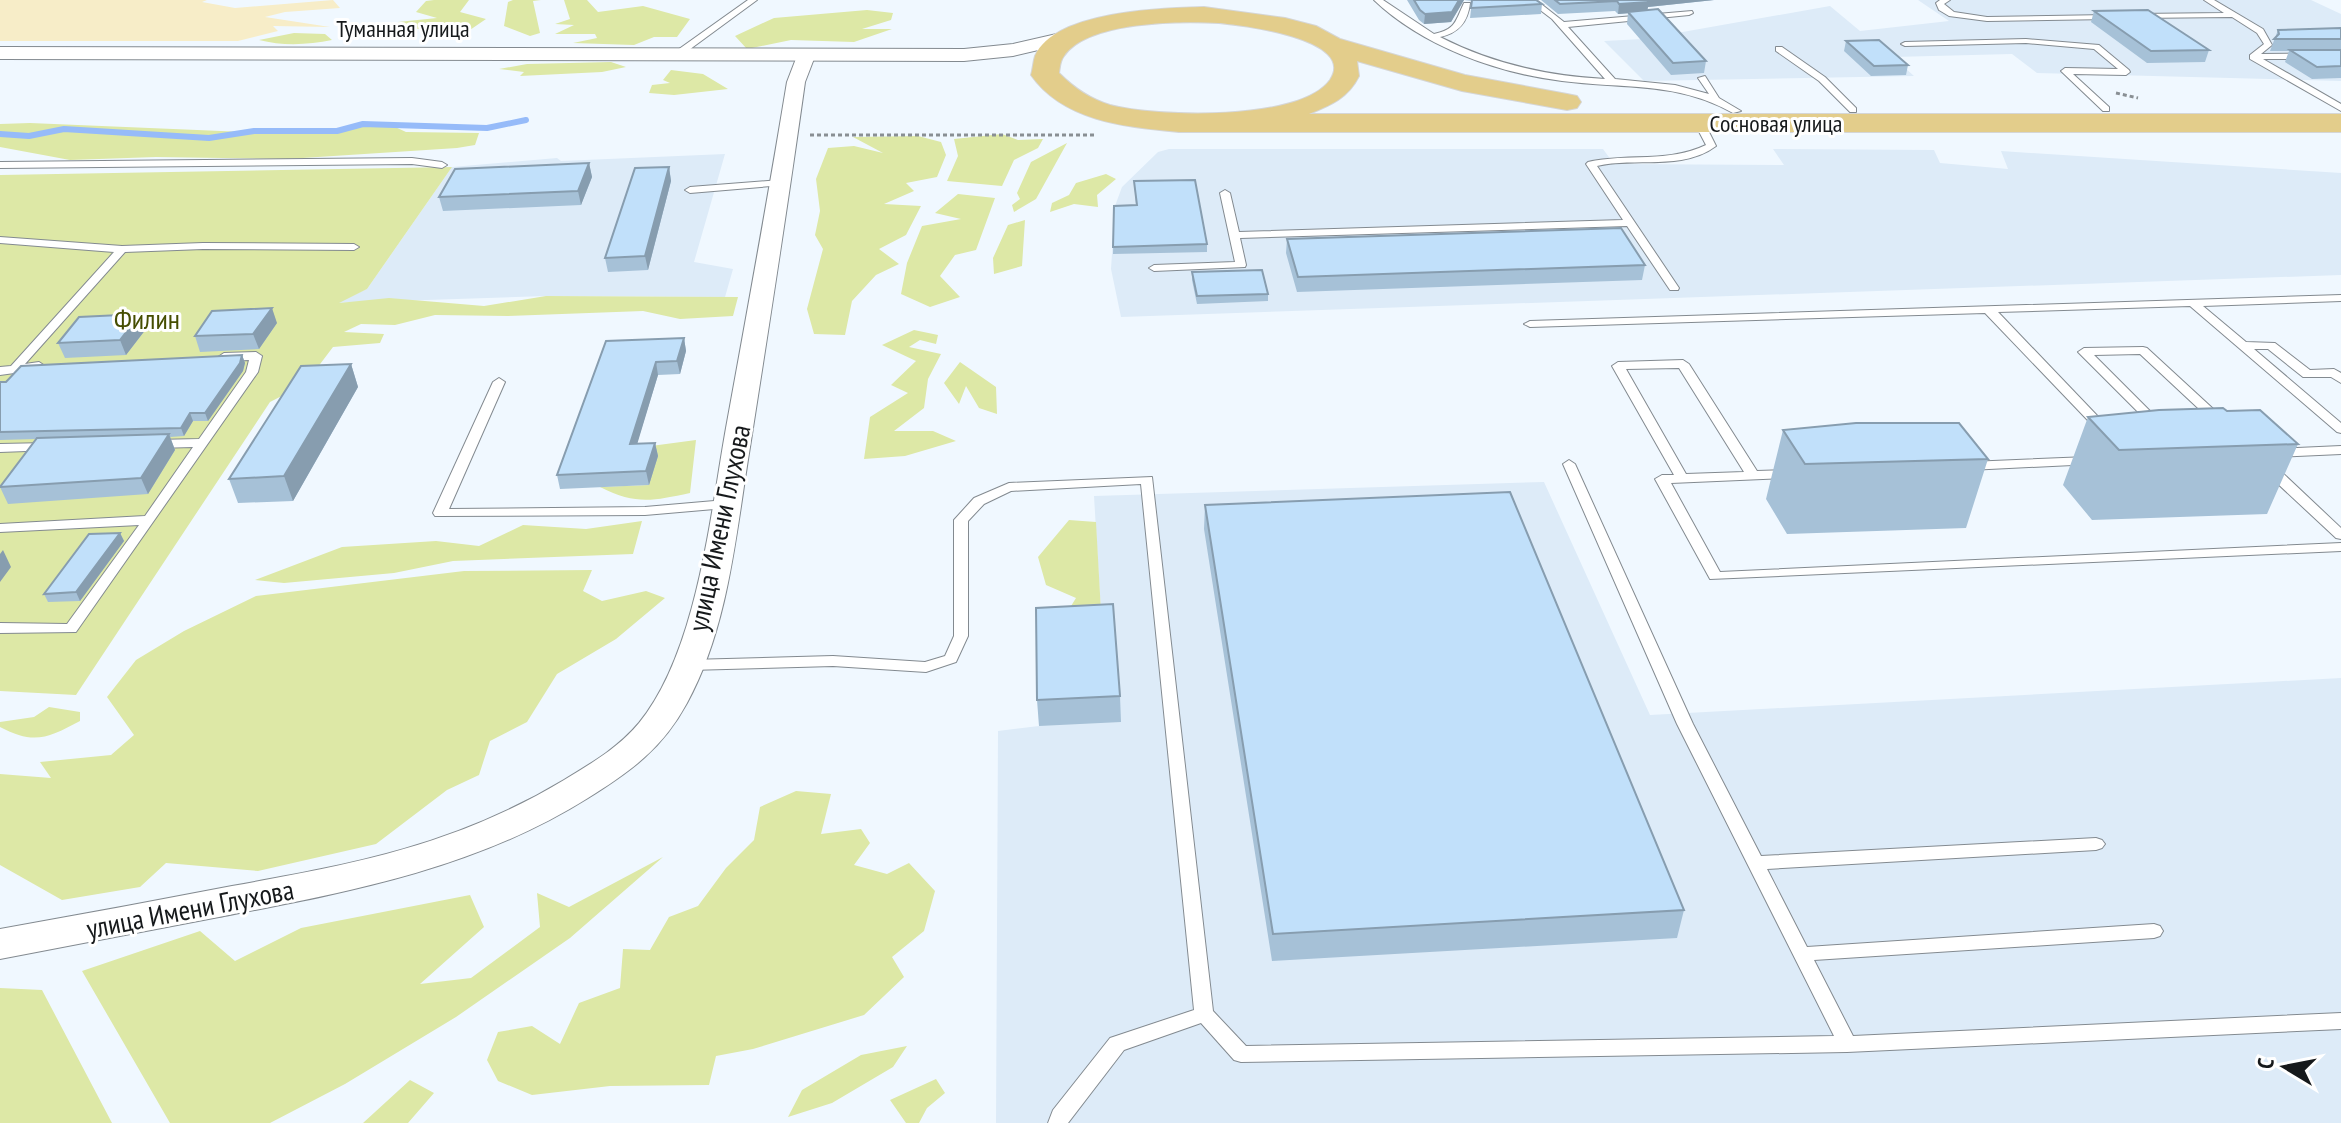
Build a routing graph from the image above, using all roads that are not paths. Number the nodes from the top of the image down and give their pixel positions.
1 (753, 0) edge
2 (1215, 0) edge
3 (1291, 0) edge
4 (1378, 0) edge
5 (1531, 0) edge
6 (1946, 0) edge
7 (2208, 0) edge
8 (1467, 5) dead end
9 (1689, 13) dead end
10 (2233, 15) junction
11 (1162, 16) junction
12 (1563, 25) junction
13 (1074, 36) junction
14 (1434, 37) junction
15 (1323, 41) junction
16 (1905, 44) dead end
17 (1779, 49) dead end
18 (0, 53) edge
19 (675, 56) junction
20 (806, 56) junction
21 (2341, 56) edge
22 (2253, 57) junction
23 (1702, 78) edge
24 (1614, 84) junction
25 (1060, 92) junction
26 (1726, 104) junction
27 (2341, 108) edge
28 (2106, 109) junction
29 (1853, 110) junction
30 (1211, 123) junction
31 (2341, 123) edge
32 (1700, 124) junction
33 (0, 165) edge
34 (442, 165) dead end
35 (780, 183) junction
36 (690, 190) dead end
37 (1225, 193) dead end
38 (1630, 223) junction
39 (1234, 235) junction
40 (0, 240) edge
41 (354, 247) dead end
42 (122, 249) junction
43 (1154, 268) dead end
44 (1674, 288) dead end
45 (2341, 298) edge
46 (2193, 303) junction
47 (1988, 309) junction
48 (1530, 324) dead end
49 (2244, 346) junction
50 (211, 358) edge
51 (46, 366) edge
52 (16, 367) junction
53 (0, 371) edge
54 (2341, 379) edge
55 (499, 382) dead end
56 (2341, 429) edge
57 (2232, 433) edge
58 (2169, 436) edge
59 (2112, 438) edge
60 (200, 443) junction
61 (139, 444) edge
62 (62, 446) edge
63 (0, 448) edge
64 (2341, 450) edge
65 (2101, 461) edge
66 (1569, 464) dead end
67 (1959, 467) edge
68 (1801, 473) edge
69 (1753, 475) junction
70 (1682, 478) junction
71 (726, 504) junction
72 (149, 520) junction
73 (0, 528) edge
74 (2341, 535) edge
75 (2341, 547) edge
76 (0, 628) edge
77 (689, 665) junction
78 (2096, 844) dead end
79 (1755, 863) junction
80 (2154, 931) dead end
81 (0, 944) edge
82 (1801, 954) junction
83 (1204, 1014) junction
84 (2341, 1021) edge
85 (1847, 1044) junction
86 (1058, 1123) edge

1 - 19 lane
2 - 11 main road
3 - 15 main road
4 - 14 lane
5 - 12 lane
6 - 10 lane
7 - 10 lane
8 - 14 lane
9 - 12 lane
10 - 22 lane
11 - 13 main road
11 - 15 main road, Сосновая улица
12 - 24 lane
13 - 20 street, Туманная улица
13 - 25 main road
14 - 24 lane
15 - 26 main road, Сосновая улица
15 - 30 main road
16 - 28 lane
17 - 29 lane
18 - 19 street, Туманная улица
19 - 20 street, Туманная улица
20 - 25 street, Туманная улица
20 - 35 street, улица Имени Глухова
21 - 22 lane
22 - 27 lane
23 - 26 lane
24 - 26 lane
25 - 30 main road
26 - 29 main road, Сосновая улица
27 - 28 main road, Сосновая улица
28 - 29 main road, Сосновая улица
30 - 32 main road, Сосновая улица
31 - 32 main road, Сосновая улица
32 - 38 lane
33 - 34 lane
35 - 36 lane
35 - 71 street, улица Имени Глухова
37 - 39 lane
38 - 39 lane
38 - 44 lane
39 - 43 lane
40 - 42 lane
41 - 42 lane
42 - 52 lane
45 - 46 lane
46 - 47 lane
46 - 49 lane
47 - 48 lane
47 - 59 lane
49 - 54 lane
49 - 56 lane
50 - 60 lane
51 - 52 lane
52 - 53 lane
55 - 71 lane
57 - 58 lane
60 - 61 lane
60 - 72 lane
62 - 63 lane
64 - 74 lane
65 - 67 lane
66 - 79 lane
68 - 69 lane
69 - 70 lane
69 - 70 lane
70 - 75 lane
71 - 77 street, улица Имени Глухова
72 - 73 lane
72 - 76 lane
77 - 81 street, улица Имени Глухова
77 - 83 lane
78 - 79 lane
79 - 82 lane
80 - 82 lane
82 - 85 lane
83 - 85 lane
83 - 86 lane
84 - 85 lane

